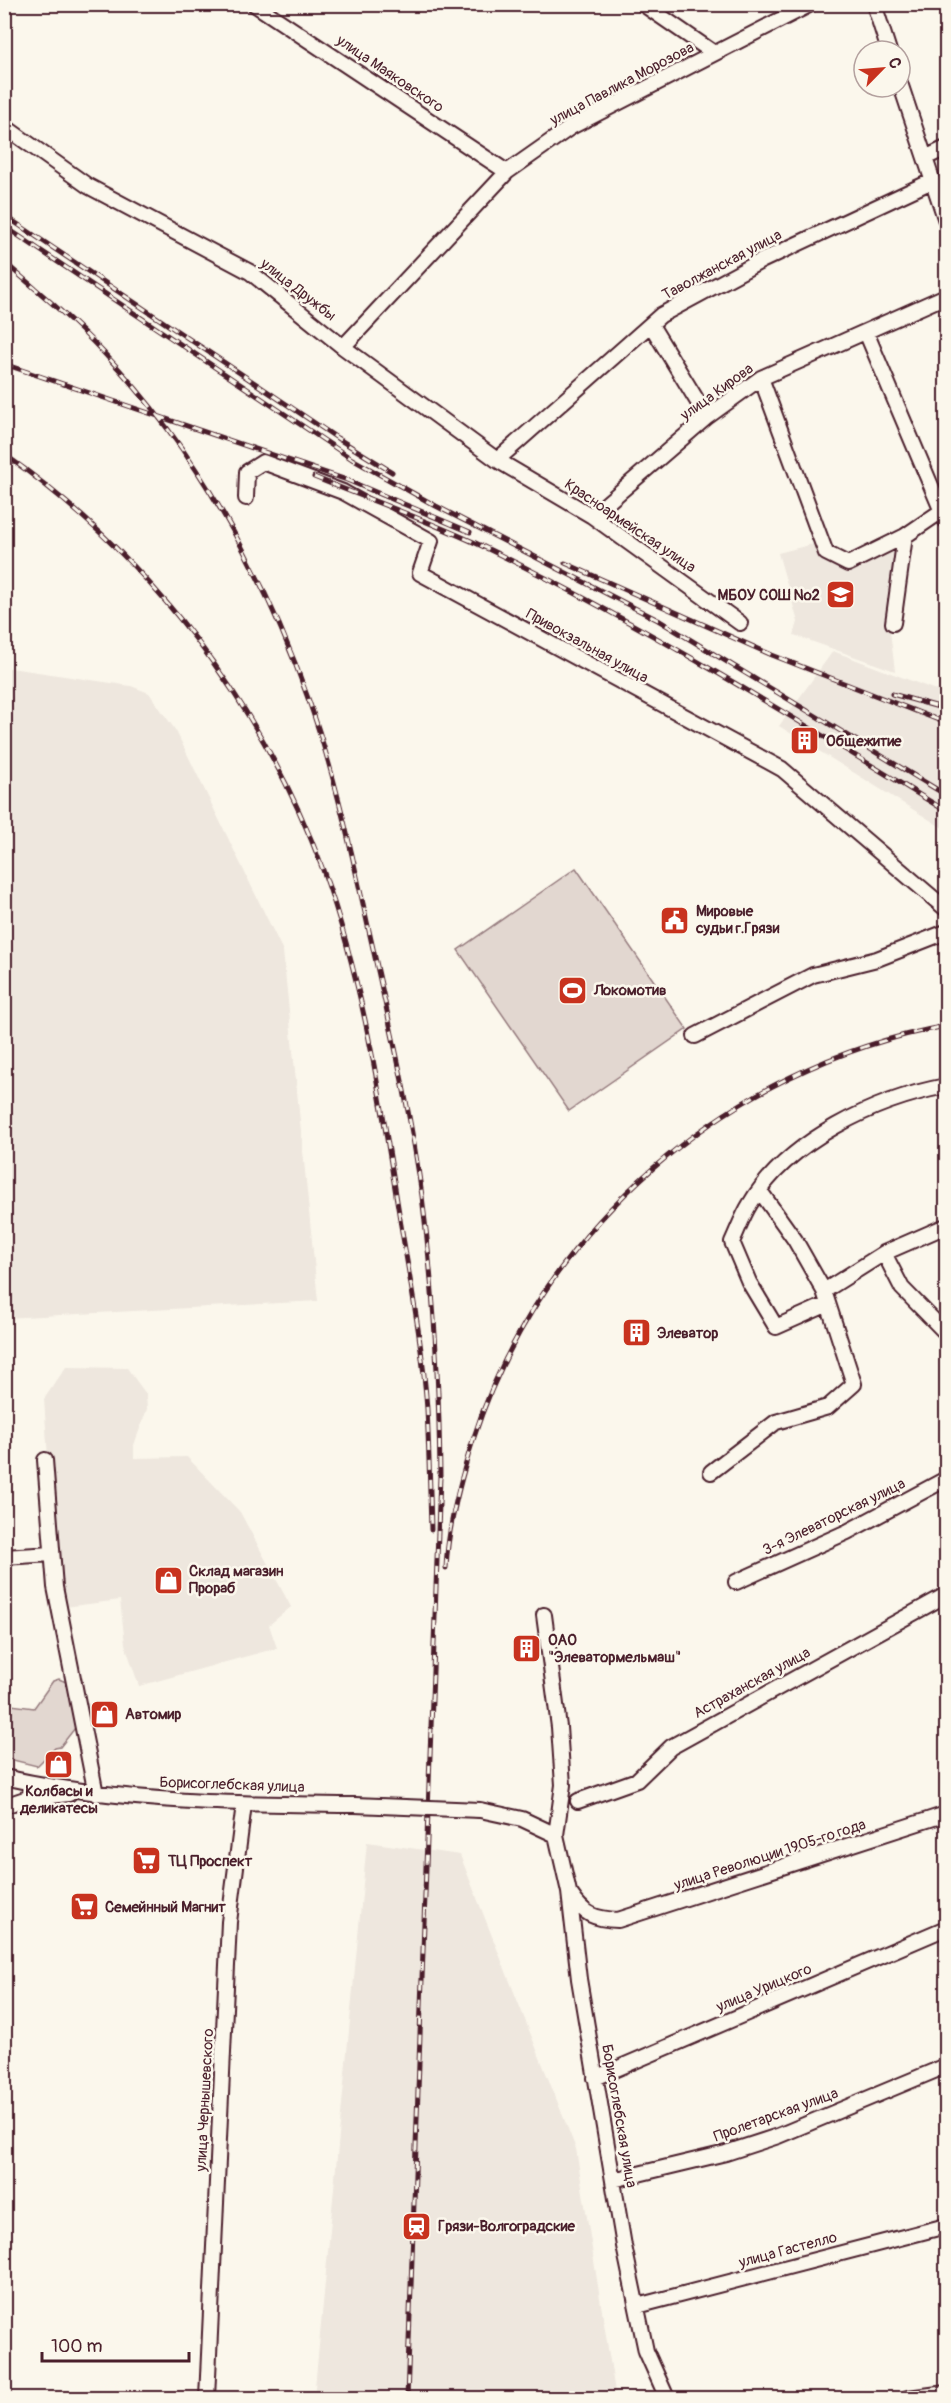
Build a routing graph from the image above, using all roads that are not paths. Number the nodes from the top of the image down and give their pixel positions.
1 (254, 4) edge
2 (644, 4) edge
3 (811, 4) edge
4 (874, 4) edge
5 (885, 39) edge
6 (714, 53) junction
7 (906, 99) edge
8 (4, 126) edge
9 (946, 148) edge
10 (927, 157) junction
11 (507, 172) junction
12 (932, 181) junction
13 (946, 221) edge
14 (946, 297) edge
15 (651, 325) junction
16 (866, 332) junction
17 (343, 346) junction
18 (761, 378) junction
19 (707, 417) junction
20 (497, 460) junction
21 (246, 498) dead end
22 (945, 514) edge
23 (592, 516) junction
24 (905, 536) junction
25 (740, 623) dead end
26 (893, 623) dead end
27 (946, 909) edge
28 (946, 932) edge
29 (695, 1036) dead end
30 (946, 1086) edge
31 (760, 1191) junction
32 (946, 1226) edge
33 (884, 1253) junction
34 (826, 1298) junction
35 (946, 1333) edge
36 (45, 1460) dead end
37 (711, 1472) dead end
38 (946, 1479) edge
39 (52, 1554) junction
40 (4, 1557) edge
41 (735, 1582) dead end
42 (946, 1595) edge
43 (544, 1615) dead end
44 (4, 1777) edge
45 (89, 1793) junction
46 (578, 1801) dead end
47 (244, 1804) junction
48 (4, 1806) edge
49 (946, 1814) edge
50 (556, 1835) junction
51 (568, 1892) junction
52 (602, 1920) junction
53 (946, 1928) edge
54 (575, 1943) junction
55 (946, 2066) edge
56 (595, 2078) junction
57 (613, 2180) junction
58 (946, 2226) edge
59 (637, 2306) junction
60 (946, 2393) edge
61 (207, 2398) edge
62 (668, 2398) edge
63 (908, 2398) edge

1 - 11 street, улица Маяковского
2 - 6 street
3 - 6 street, улица Павлика Морозова
4 - 5 street
6 - 11 street, улица Павлика Морозова
7 - 10 street
8 - 17 street, улица Дружбы
9 - 10 street
10 - 12 street
11 - 17 street, улица Павлика Морозова
12 - 13 street
12 - 15 street, Таволжанская улица
14 - 16 street, улица Кирова
15 - 19 street
15 - 20 street, Таволжанская улица
16 - 18 street, улица Кирова
16 - 22 street
17 - 20 street, улица Дружбы
18 - 19 street, улица Кирова
18 - 24 street
19 - 23 street, улица Кирова
20 - 23 street, Красноармейская улица
21 - 27 street, Привокзальная улица
22 - 24 street
23 - 25 street, Красноармейская улица
24 - 26 street
28 - 29 street
30 - 31 street
31 - 34 street
31 - 34 street
32 - 33 street
33 - 34 street
33 - 35 street
34 - 37 street
36 - 39 street
38 - 41 street, 3-я Элеваторская улица
39 - 40 street
39 - 45 street
42 - 46 street, Астраханская улица
43 - 50 street, Борисоглебская улица
44 - 45 street
45 - 47 street, Борисоглебская улица
45 - 48 street
47 - 50 street, Борисоглебская улица, bridge
47 - 61 street, улица Чернышевского
49 - 52 street, улица Революции 1905-го года
50 - 51 street, Борисоглебская улица
51 - 52 street
51 - 54 street, Борисоглебская улица
52 - 54 street, улица Революции 1905-го года
53 - 56 street, улица Урицкого
54 - 56 street, Борисоглебская улица
55 - 57 street, Пролетарская улица
56 - 57 street, Борисоглебская улица
57 - 59 street, Борисоглебская улица
58 - 59 street, улица Гастелло
59 - 62 street, Борисоглебская улица
60 - 63 street

